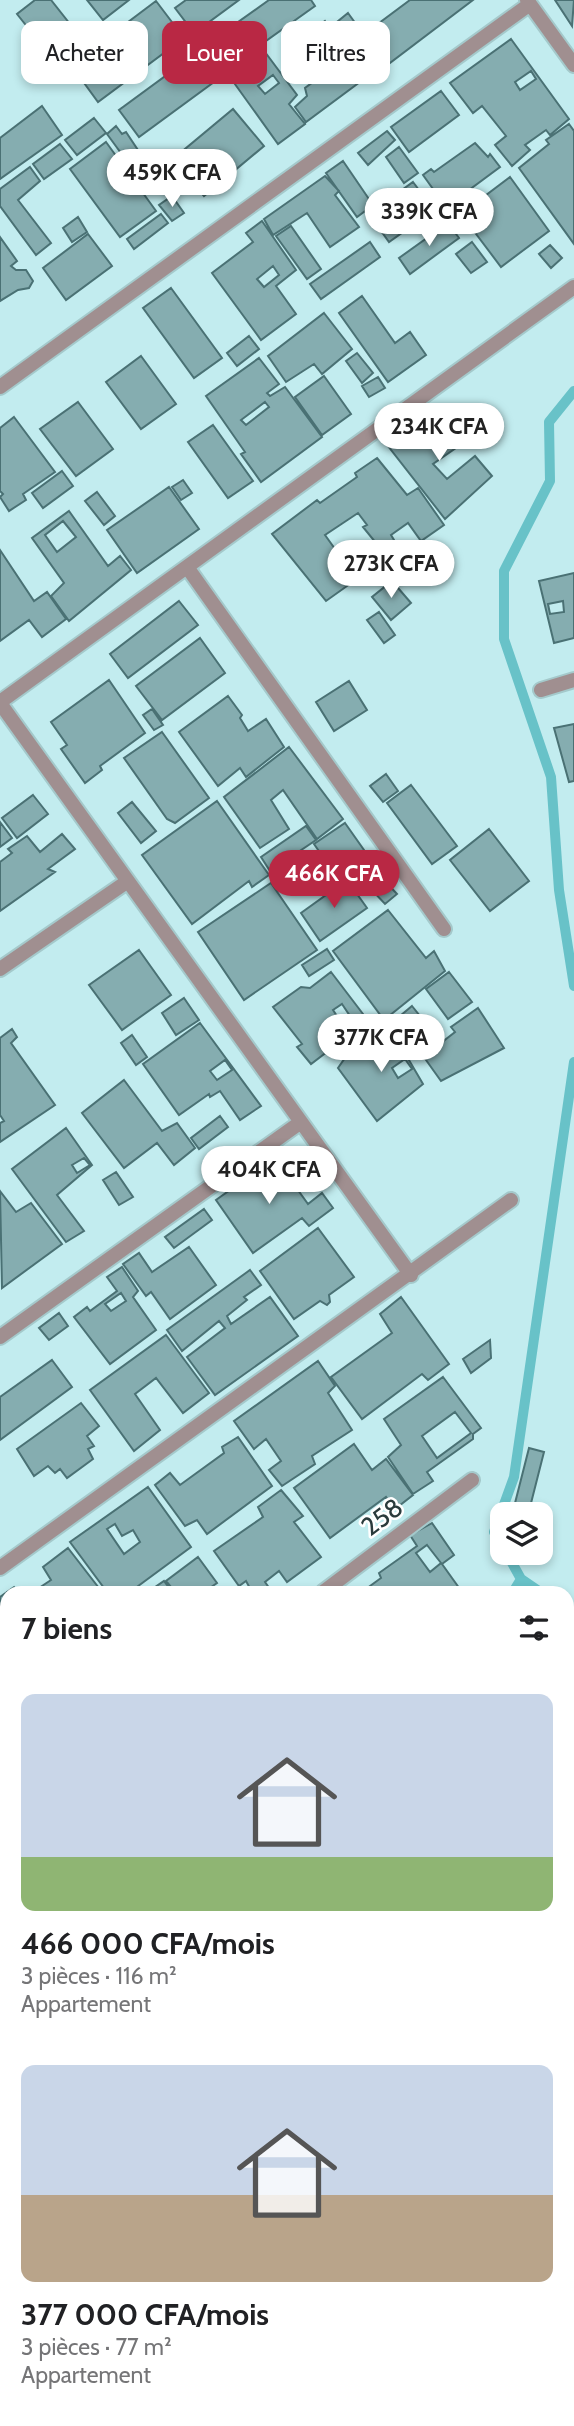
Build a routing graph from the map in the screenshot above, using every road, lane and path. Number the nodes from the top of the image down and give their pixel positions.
1 (528, 2) edge
2 (574, 65) edge
3 (574, 287) edge
4 (0, 387) edge
5 (187, 567) junction
6 (574, 680) edge
7 (541, 690) dead end
8 (0, 702) edge
9 (128, 881) junction
10 (444, 929) dead end
11 (0, 969) edge
12 (301, 1122) junction
13 (511, 1200) dead end
14 (411, 1275) junction
15 (0, 1337) edge
16 (472, 1480) dead end
17 (0, 1568) edge
18 (331, 1586) edge

1 - 2 street
1 - 4 street
3 - 5 street
5 - 8 street
5 - 10 street
6 - 7 street
8 - 9 street
9 - 11 street
9 - 12 street
12 - 14 street
12 - 15 street
13 - 14 street
14 - 17 street
16 - 18 street, 258

